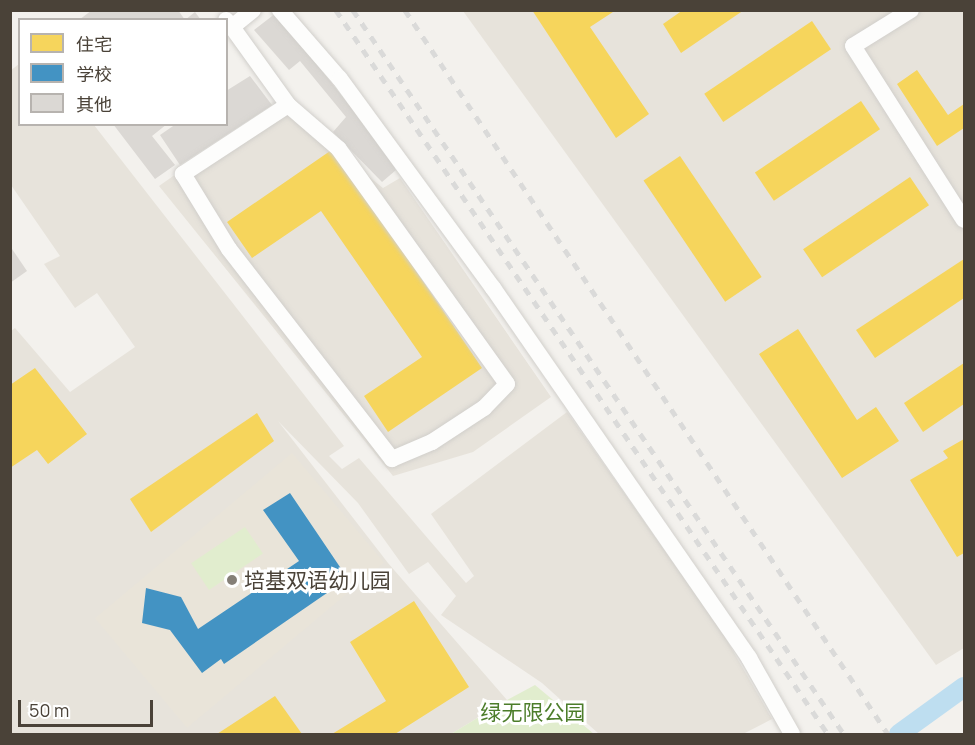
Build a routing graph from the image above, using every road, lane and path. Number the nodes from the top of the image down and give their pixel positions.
1 (254, 10) edge
2 (280, 10) edge
3 (911, 10) edge
4 (228, 22) edge
5 (288, 105) junction
6 (964, 220) edge
7 (792, 735) edge

1 - 4 street
2 - 7 street
3 - 6 street
4 - 5 street
5 - 5 street

